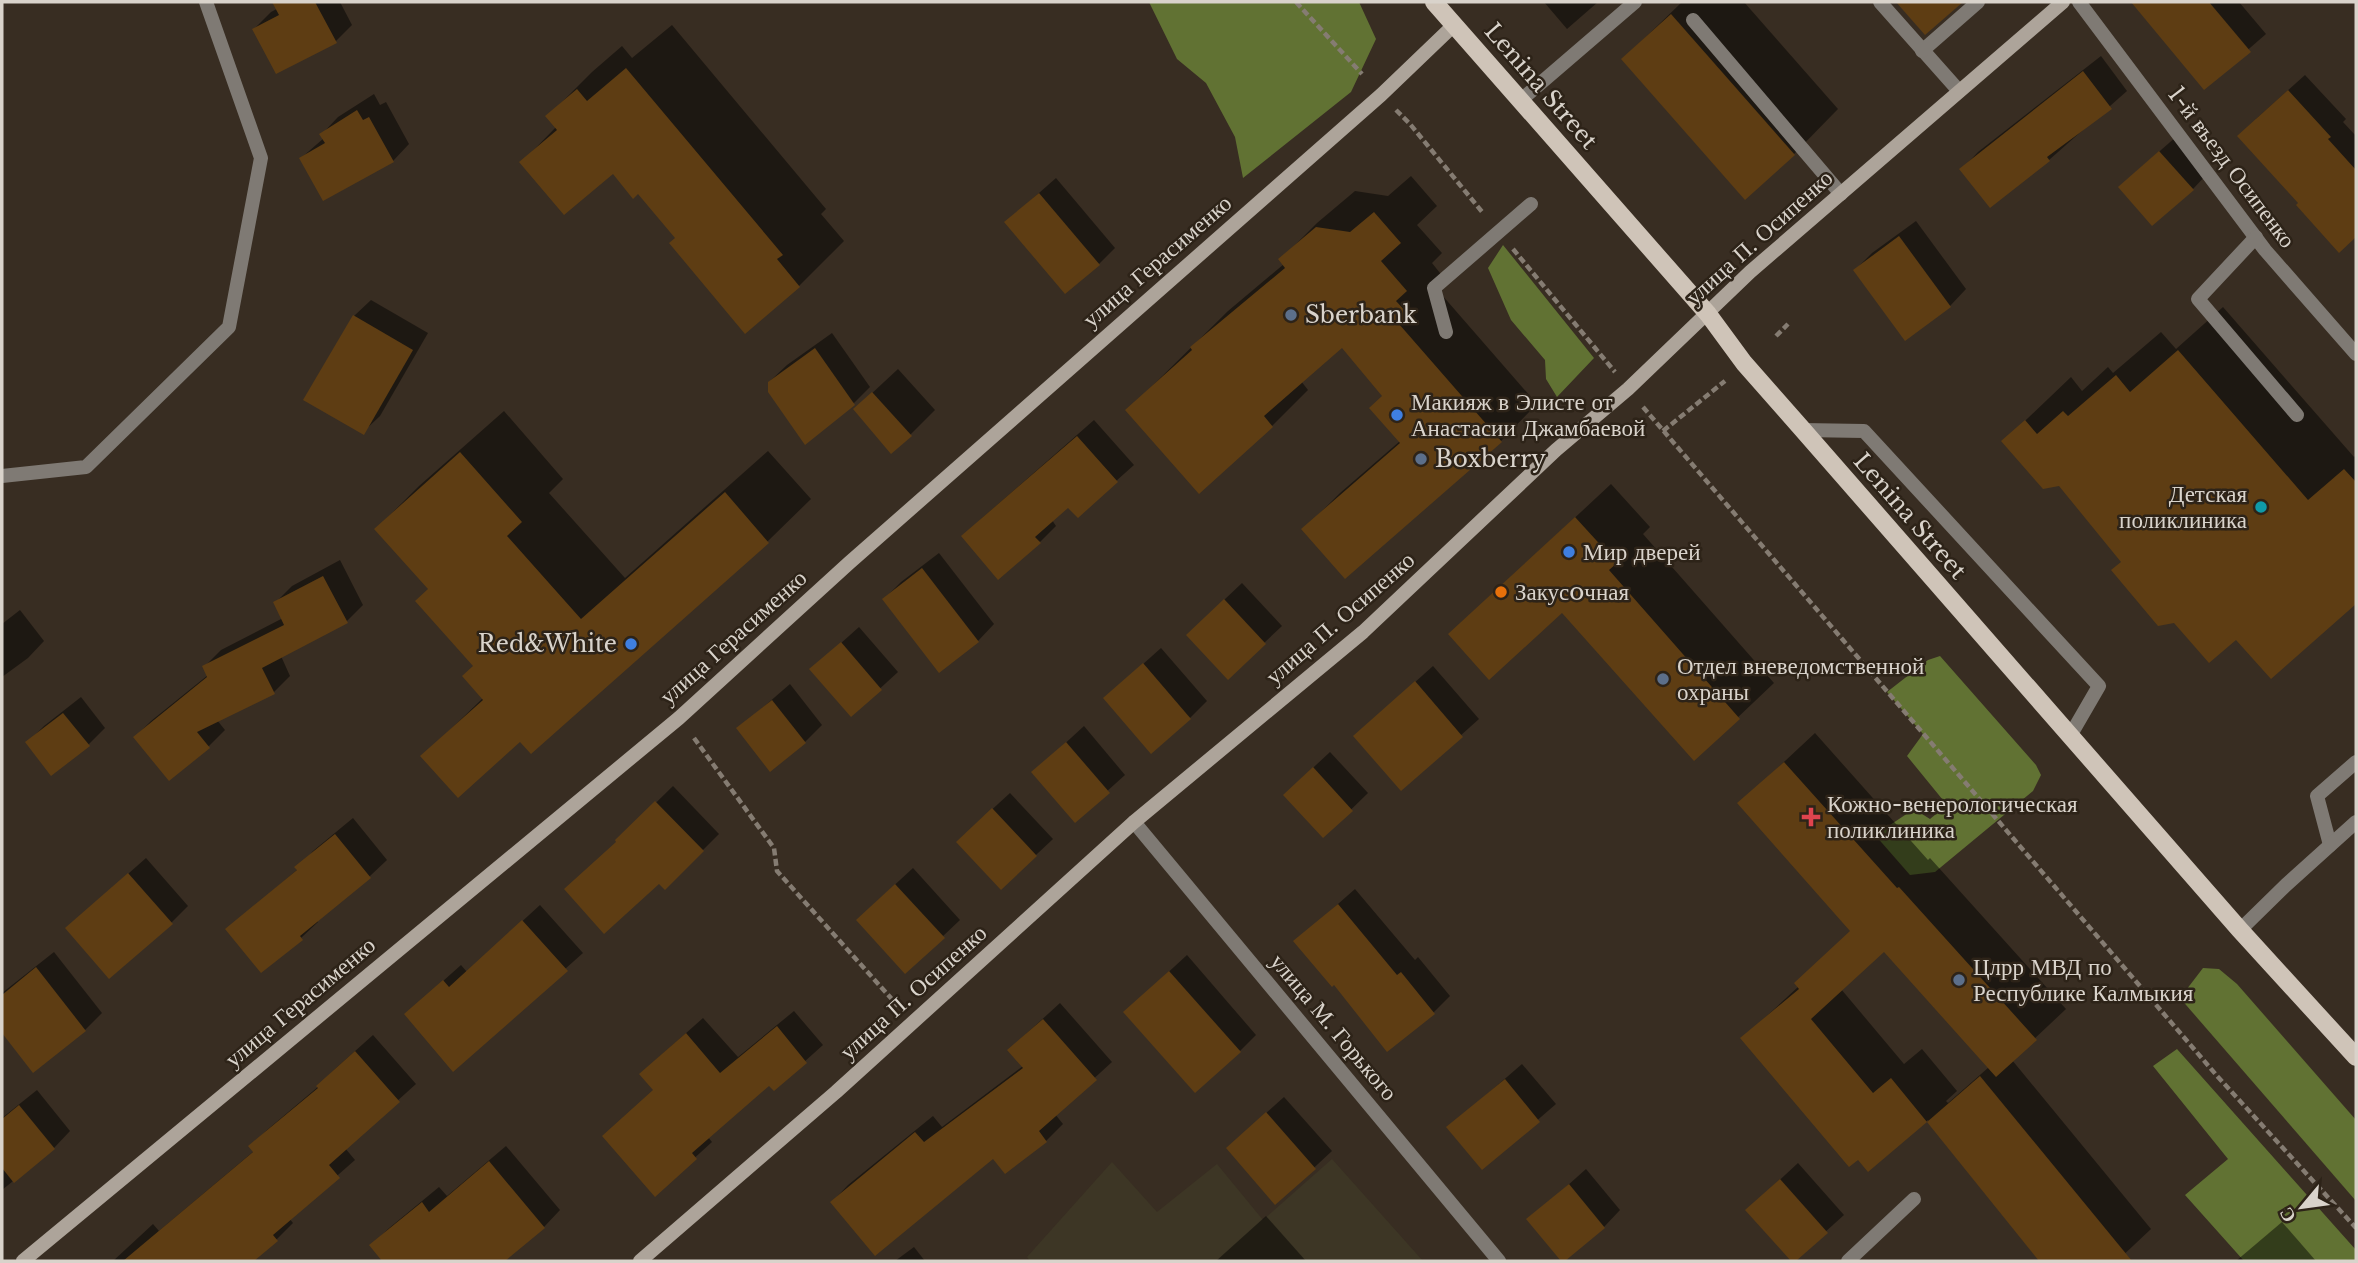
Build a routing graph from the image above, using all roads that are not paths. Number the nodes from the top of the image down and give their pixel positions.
1 (206, 2) edge
2 (1434, 2) edge
3 (1635, 2) edge
4 (1880, 2) edge
5 (1978, 2) edge
6 (2063, 2) edge
7 (2079, 2) edge
8 (1693, 20) dead end
9 (1454, 25) junction
10 (1922, 51) junction
11 (1959, 91) junction
12 (1521, 100) junction
13 (1841, 194) junction
14 (1531, 204) dead end
15 (2256, 237) junction
16 (1708, 314) junction
17 (1446, 332) dead end
18 (2356, 354) edge
19 (2297, 415) dead end
20 (1803, 430) junction
21 (2, 476) edge
22 (2070, 736) junction
23 (2356, 762) edge
24 (1134, 822) junction
25 (2356, 822) edge
26 (2330, 845) junction
27 (2241, 930) junction
28 (2356, 1057) edge
29 (1914, 1199) dead end
30 (23, 1261) edge
31 (640, 1261) edge
32 (1499, 1261) edge
33 (1848, 1261) edge

1 - 21 street
2 - 9 main road, Lenina Street
3 - 12 street
4 - 10 street
5 - 10 street
6 - 11 main road, улица П. Осипенко
7 - 15 street, 1-й въезд Осипенко
8 - 13 street
9 - 12 main road, Lenina Street
9 - 30 main road, улица Герасименко
10 - 11 street
11 - 13 main road, улица П. Осипенко
12 - 16 main road, Lenina Street
13 - 16 main road, улица П. Осипенко
14 - 17 street
15 - 18 street, 1-й въезд Осипенко
15 - 19 street
16 - 20 main road, Lenina Street
16 - 24 main road, улица П. Осипенко
20 - 22 main road, Lenina Street
20 - 22 street
22 - 27 main road, Lenina Street
23 - 26 street
24 - 31 main road, улица П. Осипенко
24 - 32 street, улица М. Горького
25 - 26 street
26 - 27 street
27 - 28 main road, Lenina Street
29 - 33 street

